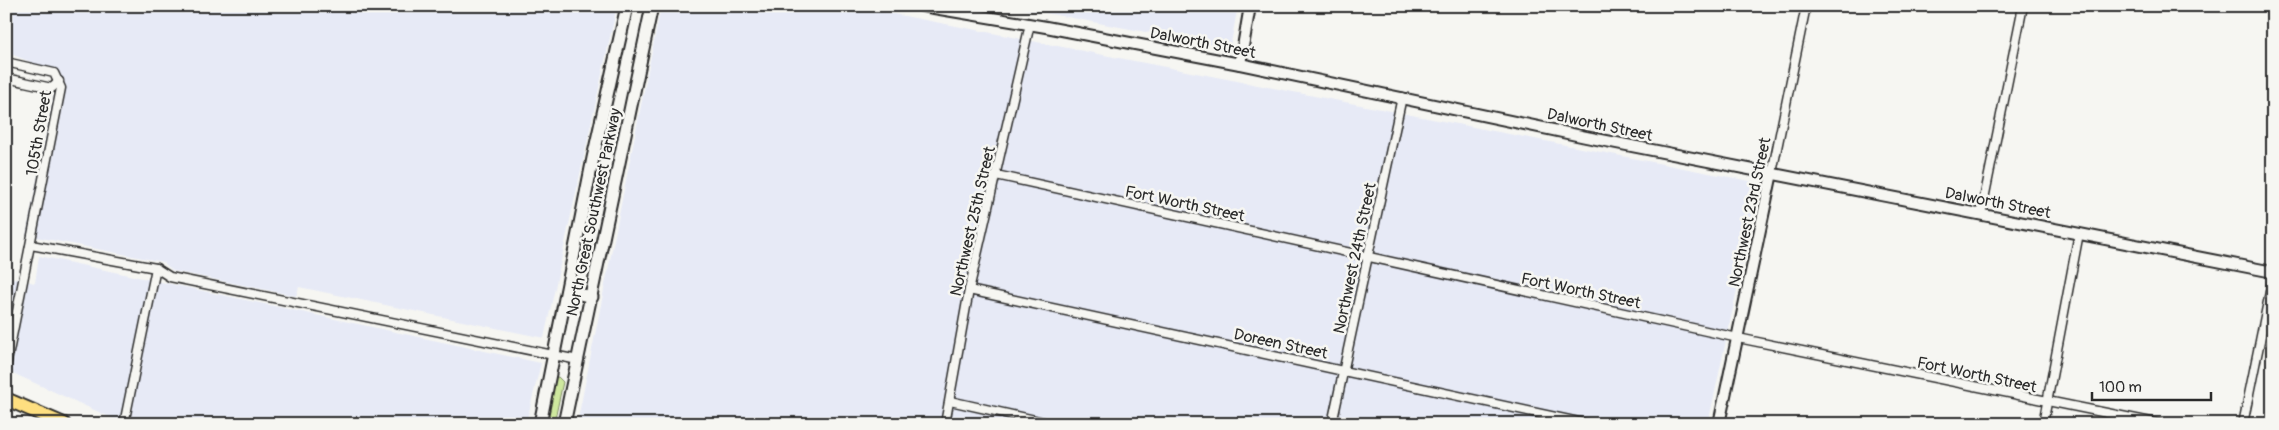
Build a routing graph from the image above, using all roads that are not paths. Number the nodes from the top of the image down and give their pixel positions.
1 (627, 6) edge
2 (652, 6) edge
3 (922, 6) edge
4 (1250, 6) edge
5 (1806, 6) edge
6 (2023, 6) edge
7 (950, 9) edge
8 (1030, 24) junction
9 (6, 62) edge
10 (1240, 64) junction
11 (17, 65) junction
12 (10, 79) edge
13 (59, 81) junction
14 (1402, 97) junction
15 (1772, 173) junction
16 (996, 175) junction
17 (1981, 214) junction
18 (2079, 233) junction
19 (31, 245) junction
20 (1368, 257) junction
21 (156, 268) junction
22 (2273, 272) edge
23 (2273, 278) edge
24 (969, 290) junction
25 (567, 291) junction
26 (592, 296) junction
27 (1738, 338) junction
28 (554, 355) junction
29 (578, 360) junction
30 (6, 367) edge
31 (1344, 371) junction
32 (6, 399) edge
33 (950, 401) junction
34 (2047, 402) junction
35 (64, 424) edge
36 (124, 424) edge
37 (540, 424) edge
38 (564, 424) edge
39 (945, 424) edge
40 (1053, 424) edge
41 (1332, 424) edge
42 (1588, 424) edge
43 (1719, 424) edge
44 (2043, 424) edge
45 (2161, 424) edge
46 (2243, 424) edge

1 - 25 main road, North Great Southwest Parkway
2 - 26 main road, North Great Southwest Parkway
3 - 7 street, Dalworth Street
4 - 10 street
5 - 15 street, Northwest 23rd Street
6 - 17 street
7 - 8 street, Dalworth Street
8 - 10 street, Dalworth Street
8 - 16 street, Northwest 25th Street
9 - 11 street
10 - 14 street, Dalworth Street
11 - 12 street
11 - 13 street
12 - 13 street
13 - 19 street, 105th Street
14 - 15 street, Dalworth Street
14 - 20 street, Northwest 24th Street
15 - 17 street, Dalworth Street
15 - 27 street, Northwest 23rd Street
16 - 20 street, Fort Worth Street
16 - 24 street, Northwest 25th Street
17 - 18 street, Dalworth Street
18 - 22 street, Dalworth Street
18 - 34 street
19 - 21 street
19 - 30 street, 105th Street
20 - 27 street, Fort Worth Street
20 - 31 street, Northwest 24th Street
21 - 28 street
21 - 36 street
23 - 46 street
24 - 31 street, Doreen Street
24 - 33 street, Northwest 25th Street
25 - 26 main road
25 - 28 main road, North Great Southwest Parkway
26 - 29 main road, North Great Southwest Parkway
27 - 34 street, Fort Worth Street
27 - 43 street, Northwest 23rd Street
28 - 29 street
28 - 37 main road, North Great Southwest Parkway
29 - 38 main road, North Great Southwest Parkway
31 - 41 street, Northwest 24th Street
31 - 42 street, Doreen Street
32 - 35 main road
33 - 39 street, Northwest 25th Street
33 - 40 street
34 - 44 street
34 - 45 street, Fort Worth Street

